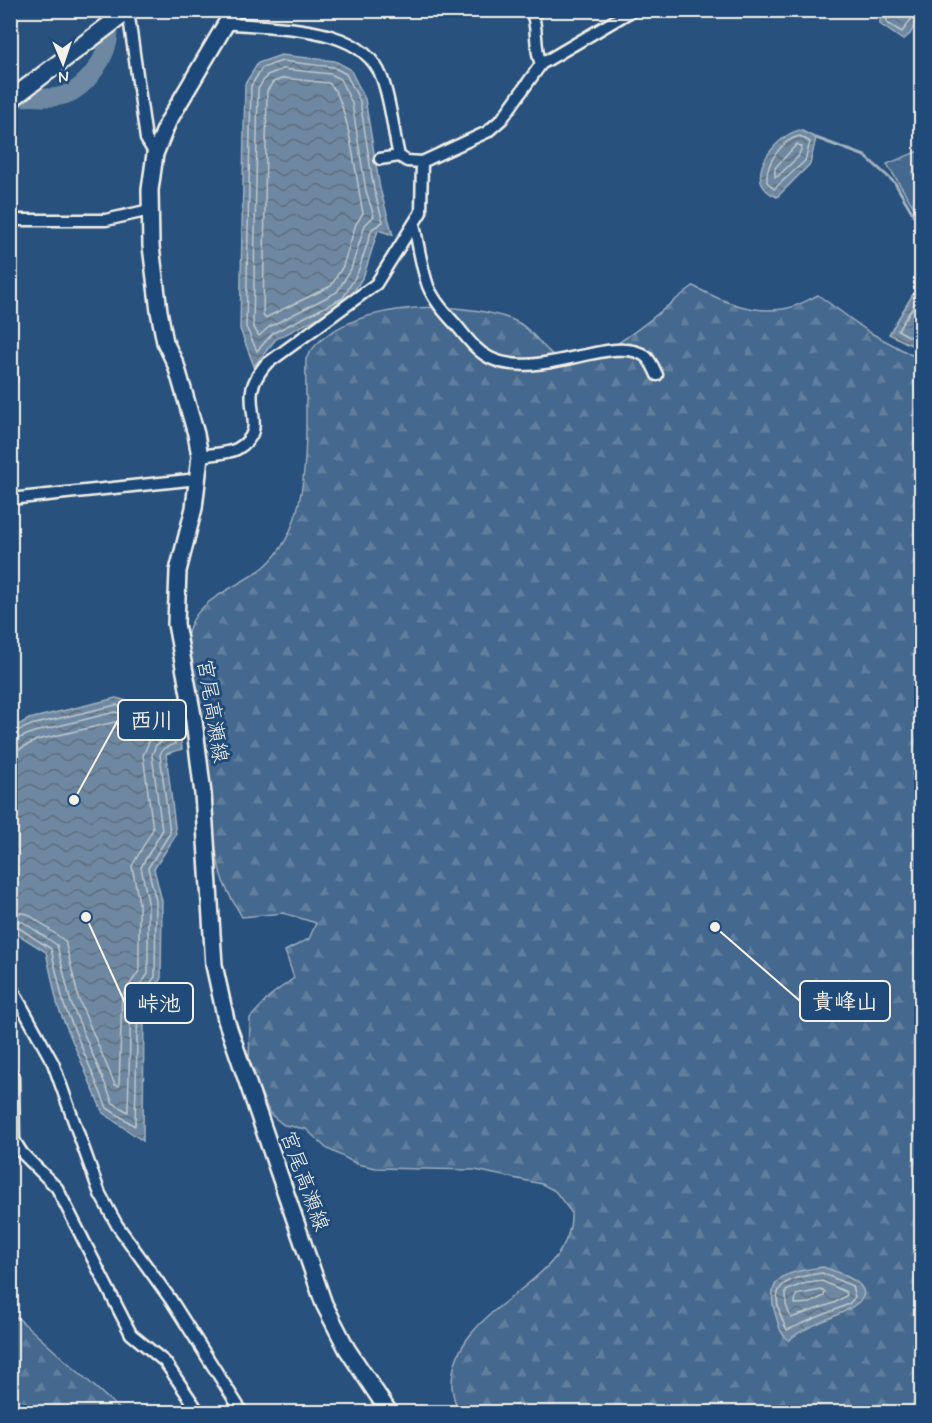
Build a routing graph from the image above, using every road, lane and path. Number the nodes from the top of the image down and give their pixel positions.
1 (234, 10) edge
2 (531, 10) edge
3 (633, 10) edge
4 (128, 11) edge
5 (225, 23) junction
6 (541, 64) junction
7 (10, 100) edge
8 (155, 154) junction
9 (399, 156) junction
10 (380, 159) dead end
11 (422, 162) junction
12 (150, 210) junction
13 (10, 220) edge
14 (414, 224) junction
15 (657, 375) dead end
16 (200, 456) junction
17 (198, 479) junction
18 (10, 499) edge
19 (10, 985) edge
20 (10, 1071) edge
21 (199, 1413) edge
22 (242, 1413) edge
23 (389, 1413) edge

1 - 5 main road, 宮尾高瀬線
2 - 6 street
3 - 6 street
4 - 7 main road
4 - 8 street
5 - 8 main road, 宮尾高瀬線
5 - 9 street
6 - 11 street
8 - 12 main road, 宮尾高瀬線
9 - 10 street
9 - 11 street
11 - 14 street
12 - 13 street
12 - 16 main road, 宮尾高瀬線
14 - 15 street
14 - 16 street
16 - 17 main road, 宮尾高瀬線
17 - 18 street
17 - 23 main road, 宮尾高瀬線
19 - 22 street
20 - 21 street

